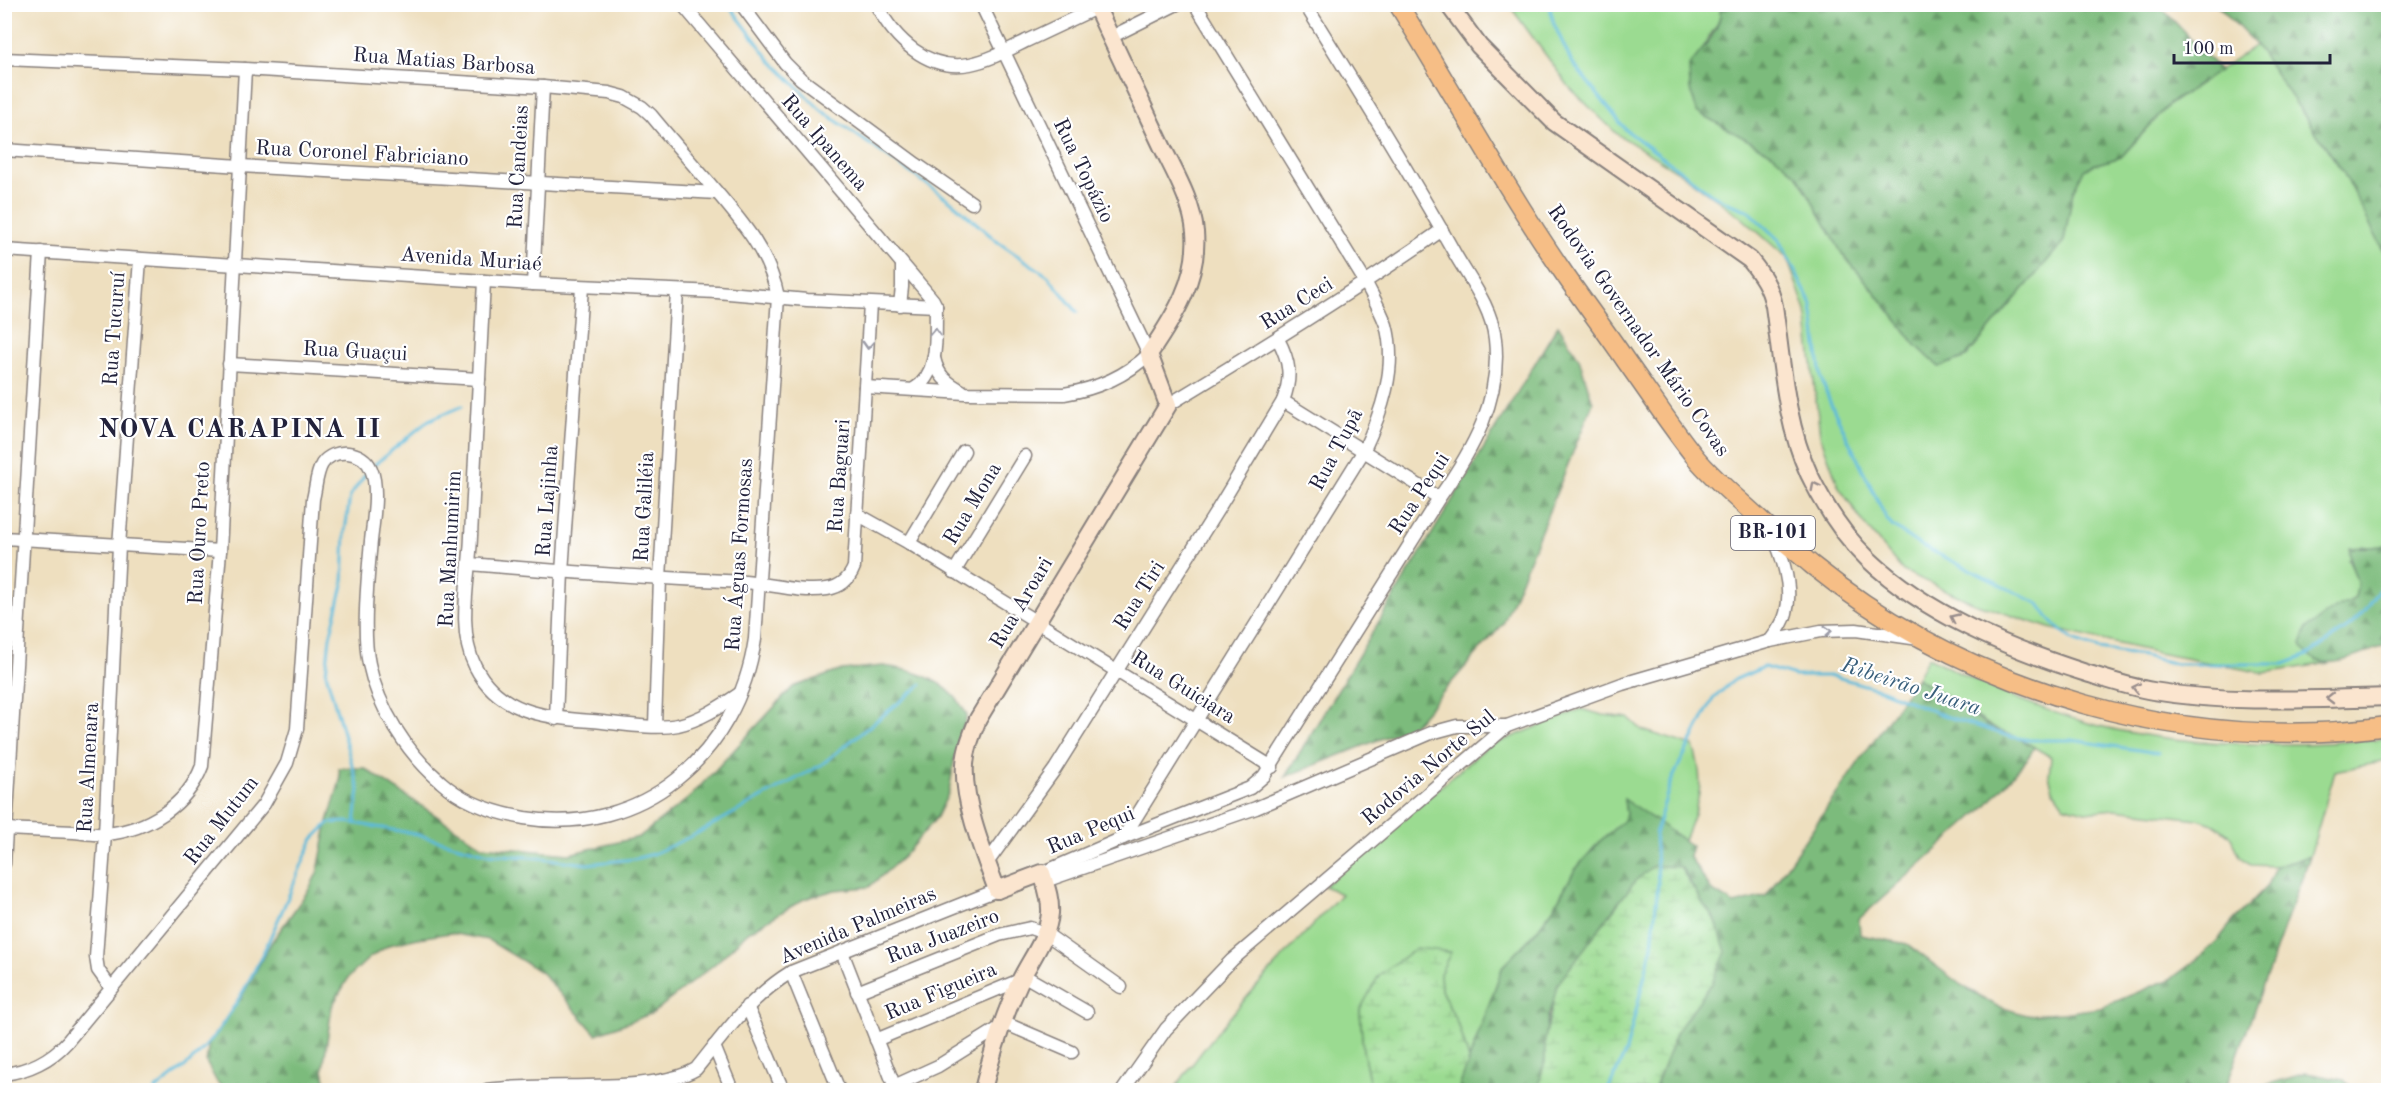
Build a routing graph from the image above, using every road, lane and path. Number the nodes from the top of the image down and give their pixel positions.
1 (682, 4) edge
2 (741, 4) edge
3 (876, 4) edge
4 (981, 4) edge
5 (1177, 4) edge
6 (1195, 4) edge
7 (1305, 4) edge
8 (1398, 4) edge
9 (1448, 4) edge
10 (1096, 6) edge
11 (1111, 37) junction
12 (1005, 51) junction
13 (4, 58) edge
14 (245, 69) junction
15 (543, 87) junction
16 (4, 150) edge
17 (240, 166) junction
18 (539, 184) junction
19 (717, 193) junction
20 (972, 203) dead end
21 (1442, 230) junction
22 (4, 250) edge
23 (41, 252) junction
24 (140, 259) junction
25 (236, 264) junction
26 (902, 264) junction
27 (484, 281) junction
28 (1366, 283) junction
29 (533, 284) junction
30 (582, 287) junction
31 (677, 291) junction
32 (778, 297) junction
33 (870, 304) junction
34 (900, 305) junction
35 (936, 306) junction
36 (1278, 339) junction
37 (1149, 354) junction
38 (934, 357) junction
39 (229, 364) junction
40 (478, 379) junction
41 (866, 387) junction
42 (914, 389) junction
43 (965, 393) junction
44 (1283, 401) junction
45 (1168, 405) junction
46 (964, 451) dead end
47 (1363, 452) junction
48 (343, 453) joint
49 (1025, 456) dead end
50 (1439, 498) junction
51 (857, 514) junction
52 (1772, 532) junction
53 (4, 538) edge
54 (25, 540) junction
55 (909, 543) junction
56 (119, 546) junction
57 (220, 551) junction
58 (470, 564) junction
59 (562, 572) junction
60 (954, 572) junction
61 (660, 578) junction
62 (757, 583) junction
63 (1037, 622) junction
64 (1922, 640) junction
65 (1770, 641) junction
66 (1117, 669) junction
67 (742, 692) junction
68 (2388, 697) edge
69 (556, 719) junction
70 (1197, 720) junction
71 (655, 725) junction
72 (1507, 726) junction
73 (2388, 726) edge
74 (1272, 767) junction
75 (6, 829) edge
76 (105, 834) junction
77 (1123, 838) junction
78 (987, 863) junction
79 (4, 864) edge
80 (1037, 877) junction
81 (997, 890) junction
82 (1045, 933) junction
83 (842, 952) junction
84 (791, 972) junction
85 (1022, 978) junction
86 (1121, 987) dead end
87 (111, 988) junction
88 (857, 992) junction
89 (747, 1006) junction
90 (1087, 1012) dead end
91 (1001, 1025) junction
92 (876, 1040) junction
93 (714, 1046) junction
94 (1072, 1052) dead end
95 (4, 1074) edge
96 (676, 1086) edge
97 (895, 1088) edge
98 (505, 1089) edge
99 (559, 1089) edge
100 (487, 1090) edge
101 (620, 1090) edge
102 (732, 1090) edge
103 (783, 1090) edge
104 (839, 1090) edge
105 (983, 1090) edge
106 (1123, 1090) edge

1 - 26 street, Rua Ipanema
2 - 20 street
3 - 12 street
4 - 12 street, Rua Topázio
5 - 11 street
6 - 28 street, Rua Tupã
7 - 21 street, Rua Pequi
8 - 52 main road, Rodovia Governador Mário Covas / BR-101
68 -> 9 street
10 - 11 street
10 - 12 street
11 - 37 street
12 - 37 street, Rua Topázio
13 - 14 street, Rua Matias Barbosa
14 - 15 street, Rua Matias Barbosa
14 - 17 street, Rua Ouro Preto
15 - 18 street, Rua Candeias
15 - 19 street, Rua Matias Barbosa
16 - 17 street, Rua Coronel Fabriciano
17 - 18 street, Rua Coronel Fabriciano
17 - 25 street, Rua Ouro Preto
18 - 19 street, Rua Coronel Fabriciano
18 - 29 street, Rua Candeias
19 - 32 street, Rua Matias Barbosa
21 - 28 street, Rua Ceci
21 - 50 street, Rua Pequi
22 - 23 street, Avenida Muriaé
23 - 24 street, Avenida Muriaé
23 - 54 street
24 - 25 street, Avenida Muriaé
24 - 56 street, Rua Tucuruí
25 - 27 street, Avenida Muriaé
25 - 39 street, Rua Ouro Preto
26 - 34 street
26 - 35 street, Rua Ipanema
27 - 29 street, Avenida Muriaé
27 - 40 street, Rua Manhumirim
28 - 36 street, Rua Ceci
28 - 47 street, Rua Tupã
29 - 30 street, Avenida Muriaé
30 - 31 street, Avenida Muriaé
30 - 59 street, Rua Lajinha
31 - 32 street, Avenida Muriaé
31 - 61 street, Rua Galiléia
32 - 33 street, Avenida Muriaé
32 - 62 street, Rua Águas Formosas
33 - 34 street, Avenida Muriaé
33 -> 41 street, Rua Baguari
34 - 35 street, Avenida Muriaé
38 -> 35 street
36 - 44 street, Rua Tiri
36 - 45 street, Rua Ceci
37 - 43 street
37 - 45 street
38 - 42 street
38 - 43 street
39 - 40 street, Rua Guaçui
39 - 57 street, Rua Ouro Preto
40 - 58 street, Rua Manhumirim
41 - 42 street
41 - 51 street, Rua Baguari
42 - 43 street
44 - 47 street
44 - 66 street, Rua Tiri
45 - 63 street, Rua Aroari
46 - 55 street
47 - 50 street
47 - 70 street, Rua Tupã
48 - 67 street, Rua Águas Formosas
48 - 87 street, Rua Mutum
49 - 60 street, Rua Mona
50 - 74 street, Rua Pequi
51 - 55 street, Rua Guiciara
51 - 62 street, Rua Baguari
52 - 64 main road, Rodovia Governador Mário Covas / BR-101
52 - 65 street
53 - 54 street
54 - 56 street
54 - 75 street
55 - 60 street, Rua Guiciara
56 - 57 street
56 - 76 street, Rua Almenara
57 - 76 street, Rua Ouro Preto
58 - 59 street
58 - 69 street, Rua Manhumirim
59 - 61 street
59 - 69 street, Rua Lajinha
60 - 63 street, Rua Guiciara
61 - 62 street
61 - 71 street, Rua Galiléia
62 - 67 street, Rua Águas Formosas
63 - 66 street, Rua Guiciara
63 - 78 street, Rua Aroari
65 -> 64 street, Rodovia Norte Sul
64 - 73 main road, Rodovia Governador Mário Covas / BR-101
65 - 72 street, Rodovia Norte Sul
66 - 70 street, Rua Guiciara
66 - 78 street, Rua Tiri
67 - 71 street, Rua Manhumirim
69 - 71 street, Rua Manhumirim
70 - 74 street, Rua Guiciara
70 - 77 street, Rua Tupã
72 - 80 street
72 - 106 street, Rodovia Norte Sul
74 - 77 street, Rua Pequi
75 - 76 street, Rua Ouro Preto
75 - 79 street
76 - 87 street, Rua Almenara
77 - 80 street, Rua Pequi
78 - 80 street
78 - 81 street, Rua Aroari
80 - 81 street
80 - 82 street
81 - 83 street, Avenida Palmeiras
82 - 85 street
82 - 86 street
82 - 88 street, Rua Juazeiro
83 - 84 street, Avenida Palmeiras
83 - 88 street
84 - 89 street, Avenida Palmeiras
84 - 104 street
85 - 90 street
85 - 91 street
85 - 92 street, Rua Figueira
87 - 95 street, Rua Mutum
88 - 92 street
89 - 93 street, Avenida Palmeiras
89 - 103 street
91 - 94 street
91 - 97 street
91 - 105 street
92 - 97 street
93 - 96 street, Avenida Palmeiras
93 - 102 street
96 - 101 street, Avenida Palmeiras
98 - 99 street, Avenida Palmeiras
98 - 100 street, Avenida Palmeiras
99 - 101 street, Avenida Palmeiras

